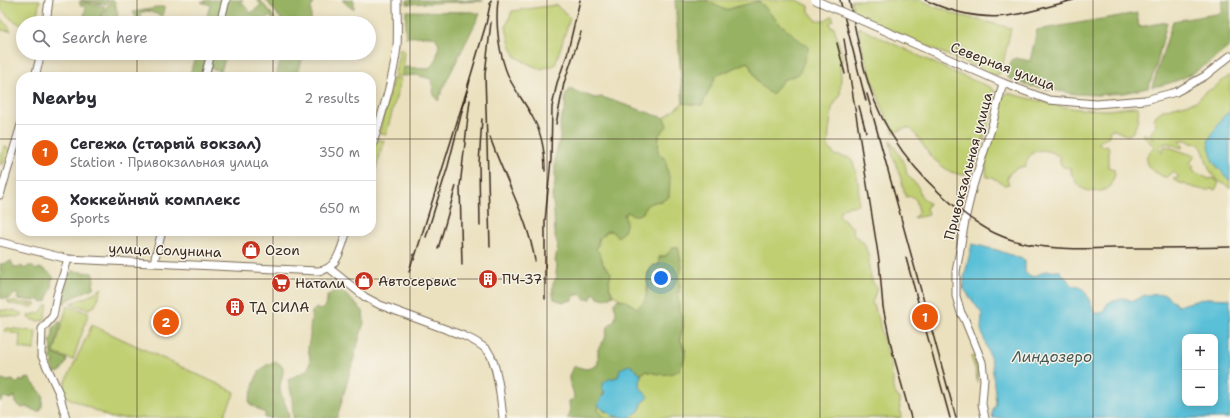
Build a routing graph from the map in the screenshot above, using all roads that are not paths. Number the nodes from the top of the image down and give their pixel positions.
1 (49, 0) edge
2 (226, 0) edge
3 (397, 0) edge
4 (815, 0) edge
5 (47, 16) edge
6 (222, 16) edge
7 (1230, 56) edge
8 (39, 60) edge
9 (209, 60) edge
10 (36, 72) edge
11 (206, 72) edge
12 (1003, 83) junction
13 (376, 134) edge
14 (16, 141) edge
15 (0, 195) edge
16 (161, 236) edge
17 (345, 236) edge
18 (0, 242) edge
19 (155, 258) dead end
20 (68, 259) junction
21 (329, 268) junction
22 (66, 418) edge
23 (503, 418) edge
24 (985, 418) edge

1 - 5 street
2 - 6 street
3 - 13 street
4 - 12 street, Северная улица, bridge
7 - 12 street, Северная улица
8 - 10 street
9 - 11 street
12 - 24 street, Привокзальная улица
14 - 15 street
16 - 19 street
17 - 21 street
18 - 20 street, улица Солунина
20 - 21 street, улица Солунина
20 - 22 street
21 - 23 street

